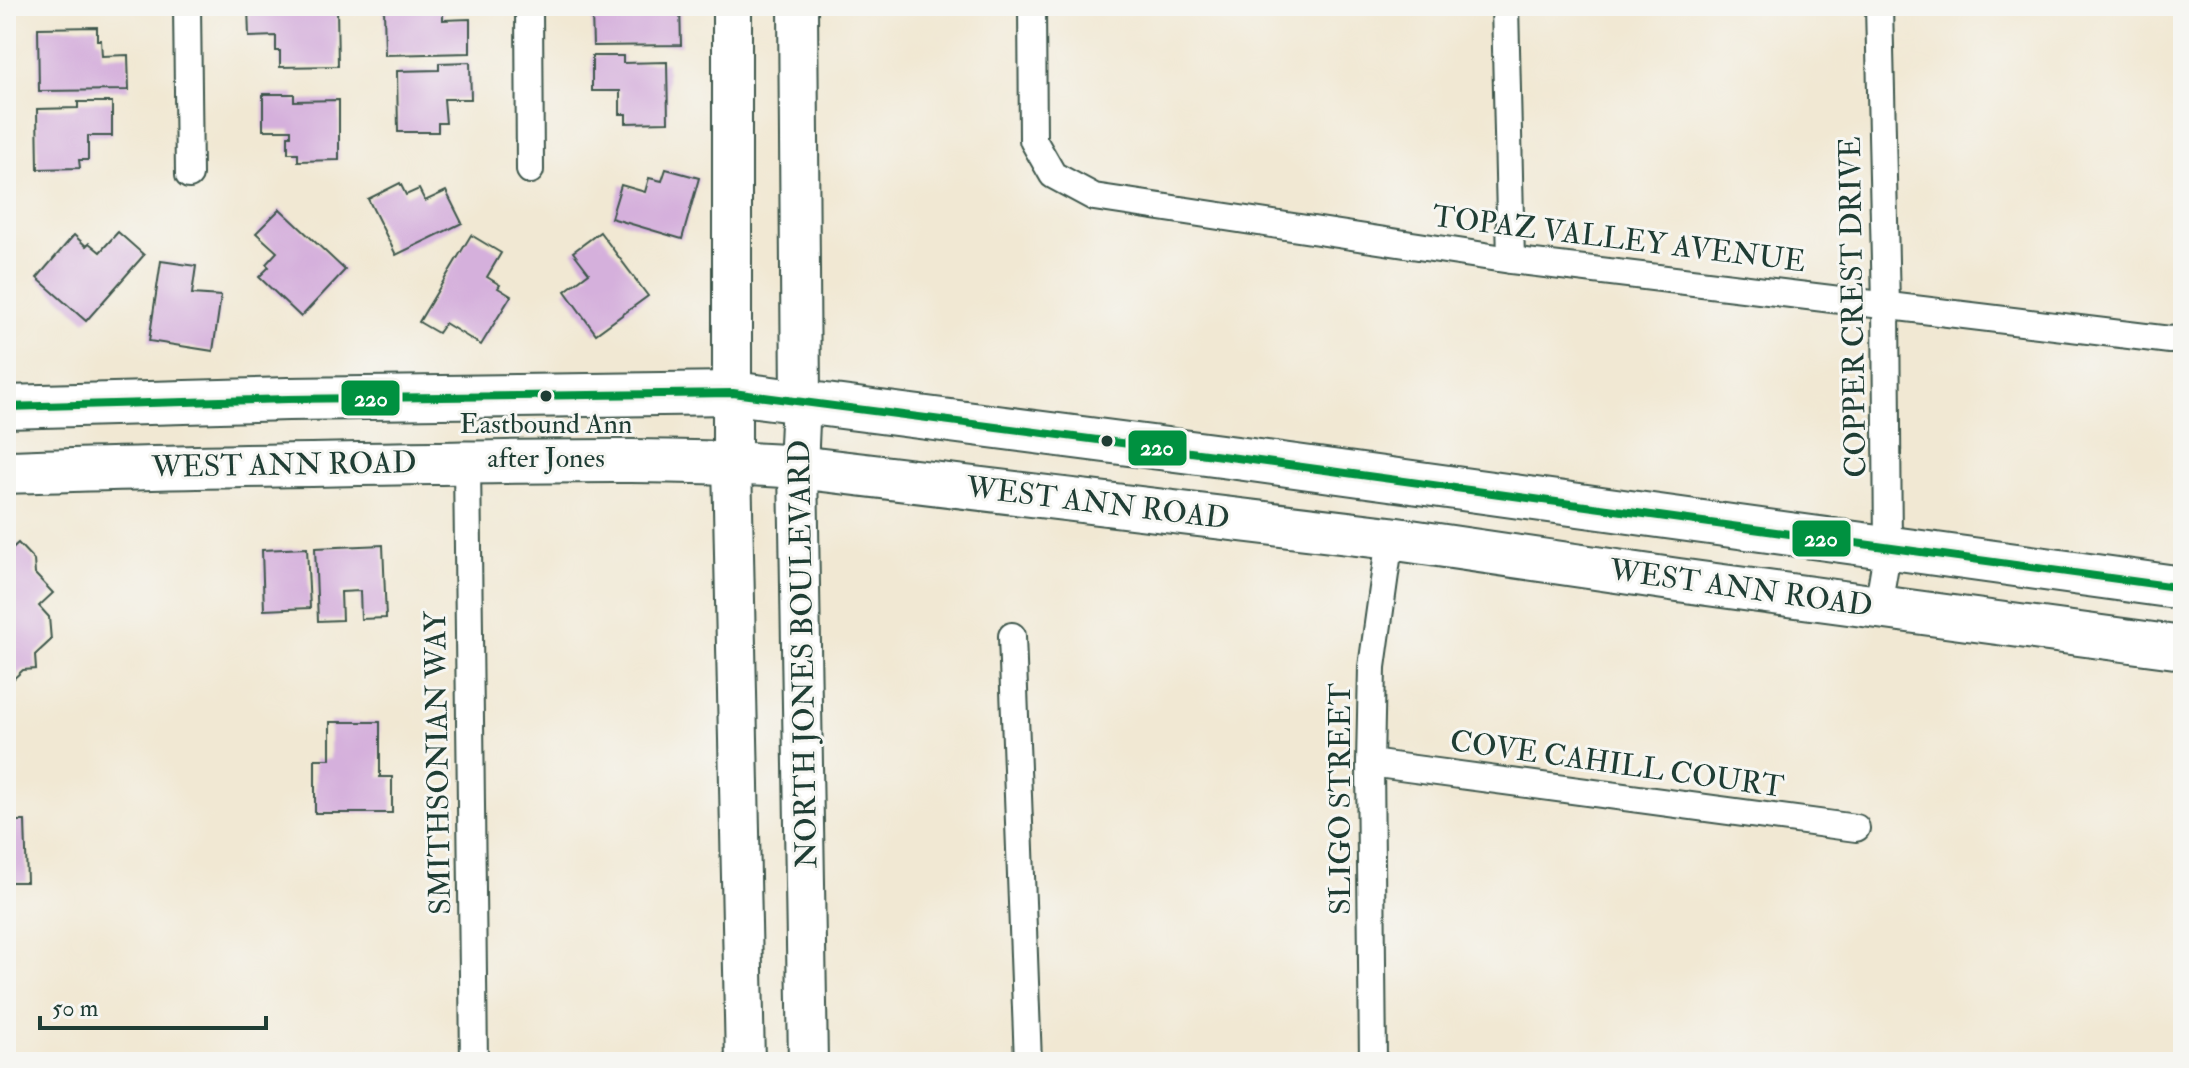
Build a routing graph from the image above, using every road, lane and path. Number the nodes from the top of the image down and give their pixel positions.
1 (187, 6) edge
2 (529, 6) edge
3 (732, 6) edge
4 (798, 6) edge
5 (1032, 6) edge
6 (1505, 6) edge
7 (1879, 6) edge
8 (530, 170) dead end
9 (189, 175) dead end
10 (1511, 260) junction
11 (1886, 305) junction
12 (2183, 338) edge
13 (733, 393) junction
14 (801, 400) junction
15 (6, 407) edge
16 (732, 462) junction
17 (467, 463) junction
18 (798, 467) junction
19 (6, 472) edge
20 (1570, 504) junction
21 (1390, 538) junction
22 (1888, 547) junction
23 (2183, 588) edge
24 (1878, 606) junction
25 (1012, 636) dead end
26 (2183, 648) edge
27 (1370, 763) junction
28 (1856, 828) dead end
29 (474, 1062) edge
30 (745, 1062) edge
31 (808, 1062) edge
32 (1028, 1062) edge
33 (1373, 1062) edge

1 - 9 street
2 - 8 street
3 - 13 main road
4 - 14 main road, NORTH JONES BOULEVARD
5 - 10 street, TOPAZ VALLEY AVENUE
6 - 10 street
7 - 11 street, COPPER CREST DRIVE
10 - 11 street, TOPAZ VALLEY AVENUE
11 - 12 street, TOPAZ VALLEY AVENUE
11 - 22 street, COPPER CREST DRIVE
13 - 14 main road, WEST ANN ROAD
13 - 15 main road, WEST ANN ROAD
13 - 16 main road
14 - 18 main road, NORTH JONES BOULEVARD
14 - 20 main road, WEST ANN ROAD
16 - 17 main road, WEST ANN ROAD
16 - 18 main road, WEST ANN ROAD
16 - 30 main road
17 - 19 main road, WEST ANN ROAD
17 - 29 street, SMITHSONIAN WAY
18 - 21 main road, WEST ANN ROAD
18 - 31 main road, NORTH JONES BOULEVARD
20 - 21 main road
20 - 22 main road, WEST ANN ROAD
21 - 24 main road, WEST ANN ROAD
21 - 27 street, SLIGO STREET
22 - 23 main road, WEST ANN ROAD
22 - 24 street, COPPER CREST DRIVE
24 - 26 main road, WEST ANN ROAD
25 - 32 street
27 - 28 street, COVE CAHILL COURT
27 - 33 street, SLIGO STREET

